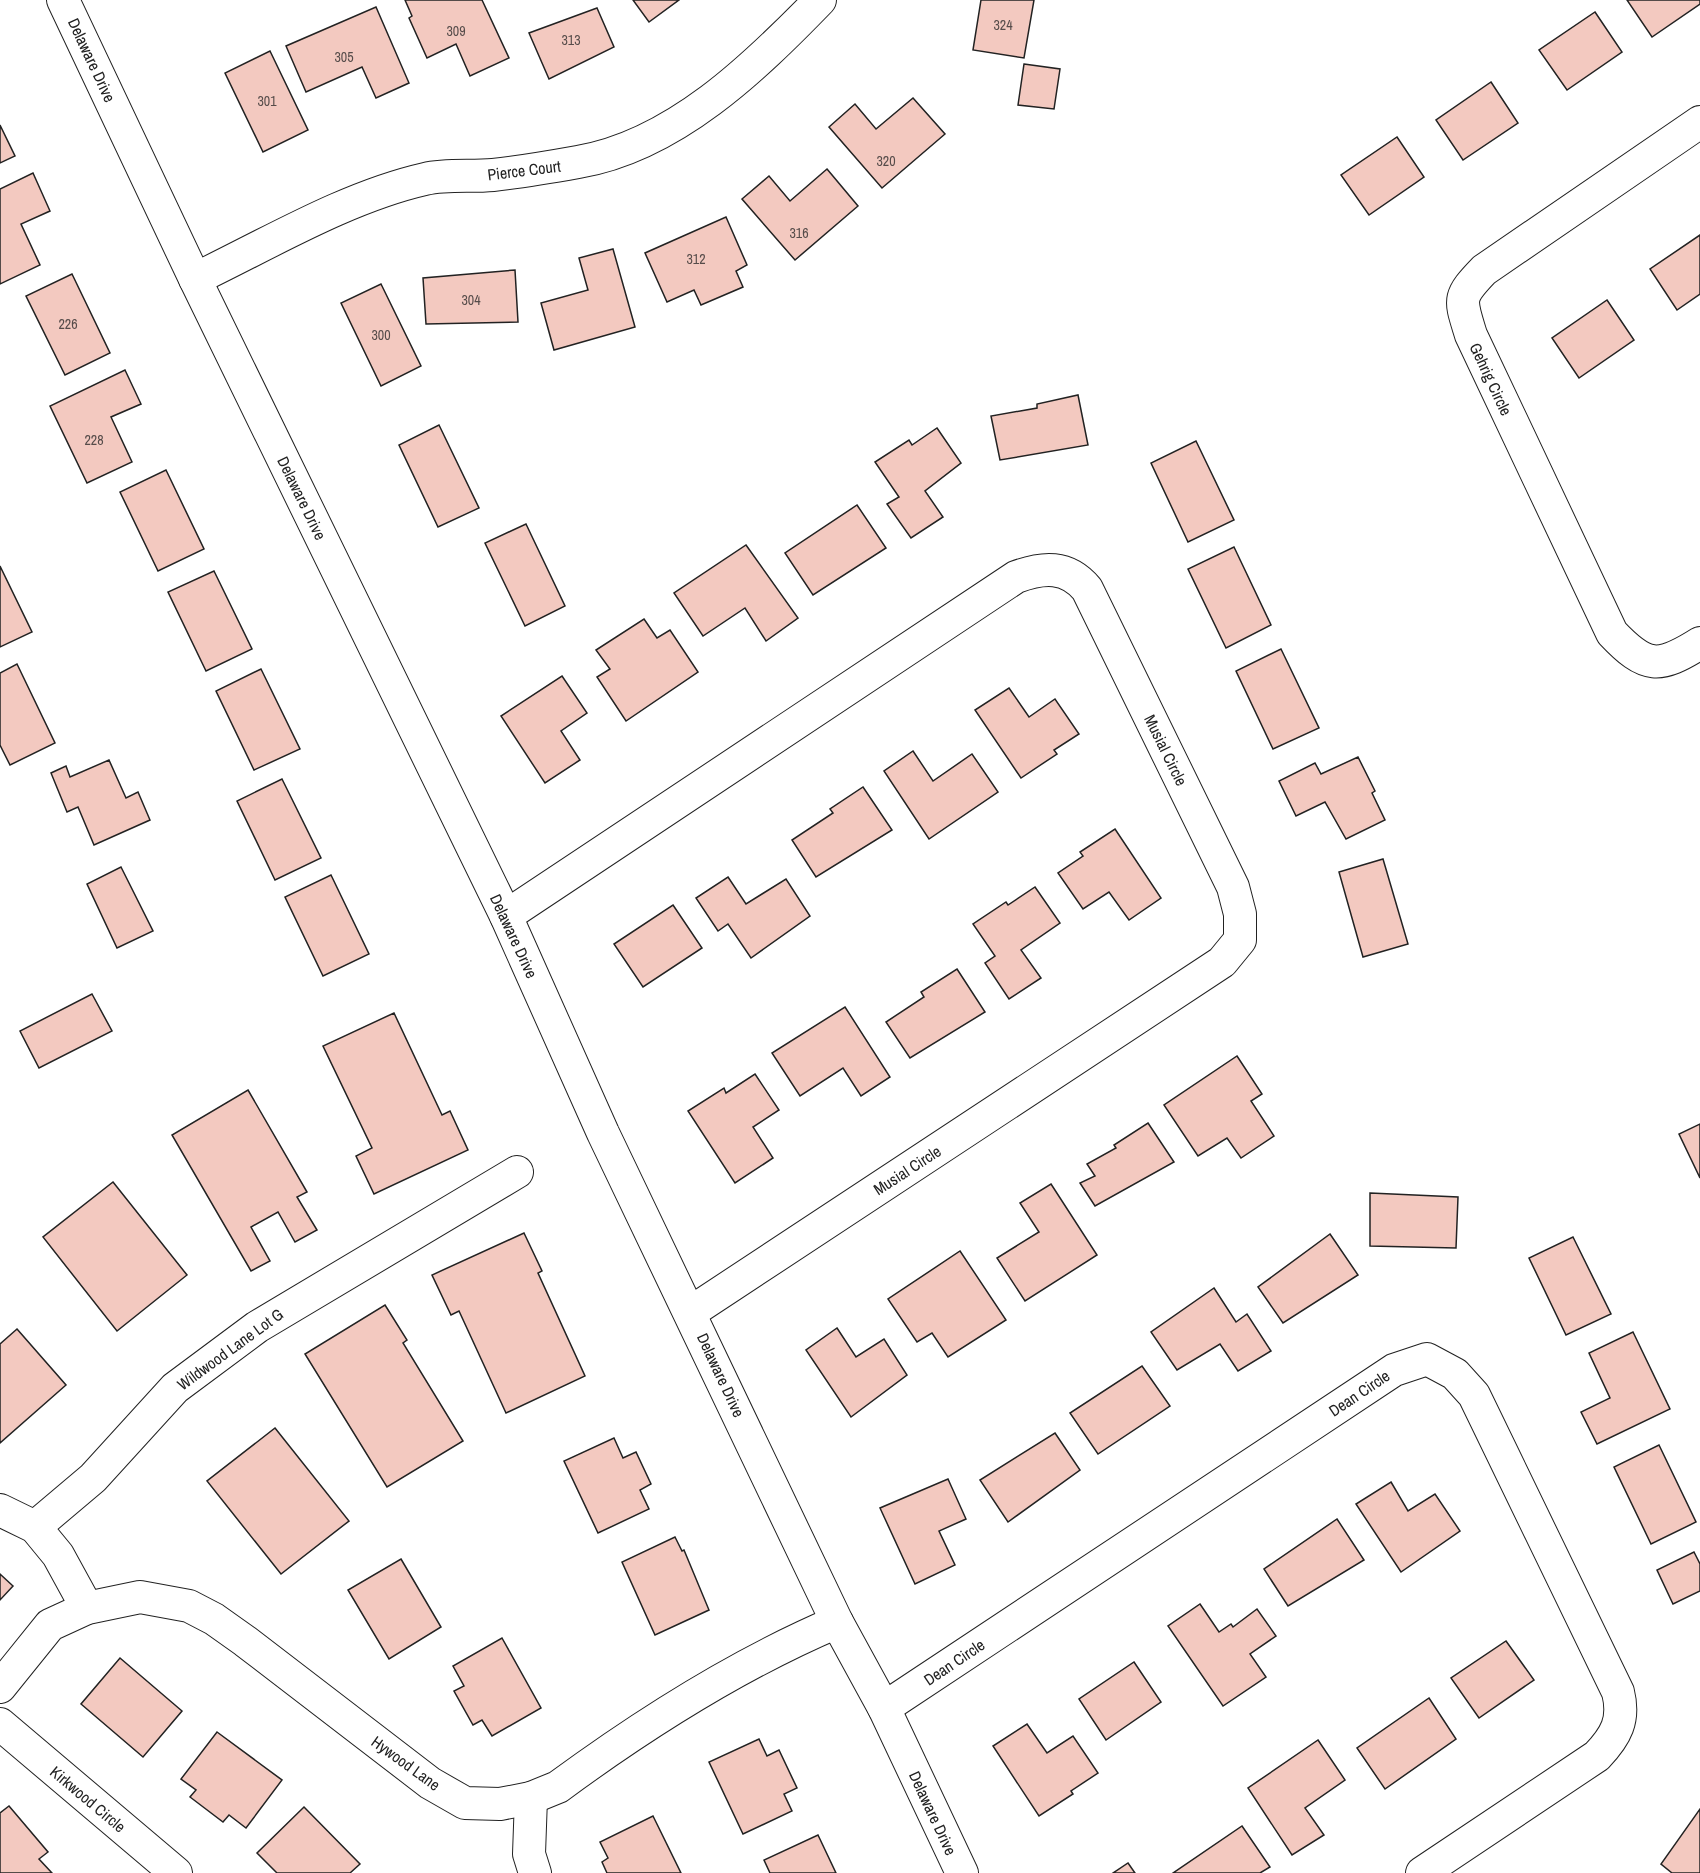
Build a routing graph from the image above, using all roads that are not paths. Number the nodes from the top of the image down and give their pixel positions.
1 (63, 0) edge
2 (820, 0) edge
3 (1700, 122) edge
4 (195, 279) junction
5 (1700, 643) edge
6 (506, 916) junction
7 (517, 1172) dead end
8 (691, 1312) junction
9 (0, 1510) edge
10 (35, 1527) junction
11 (87, 1608) junction
12 (837, 1622) junction
13 (0, 1687) edge
14 (884, 1708) junction
15 (0, 1724) edge
16 (531, 1798) junction
17 (176, 1873) edge
18 (535, 1873) edge
19 (962, 1873) edge
20 (1422, 1873) edge

1 - 4 street, Delaware Drive
2 - 4 street, Pierce Court
3 - 5 street, Gehrig Circle
4 - 6 street, Delaware Drive
6 - 8 street, Delaware Drive
6 - 8 street, Musial Circle
7 - 10 street, Wildwood Lane Lot G
8 - 12 street, Delaware Drive
9 - 10 street
10 - 11 street
11 - 13 street, Hywood Lane
11 - 16 street, Hywood Lane
12 - 14 street, Delaware Drive
12 - 16 street, Hywood Lane
14 - 19 street, Delaware Drive
14 - 20 street, Dean Circle
15 - 17 street, Kirkwood Circle
16 - 18 street

